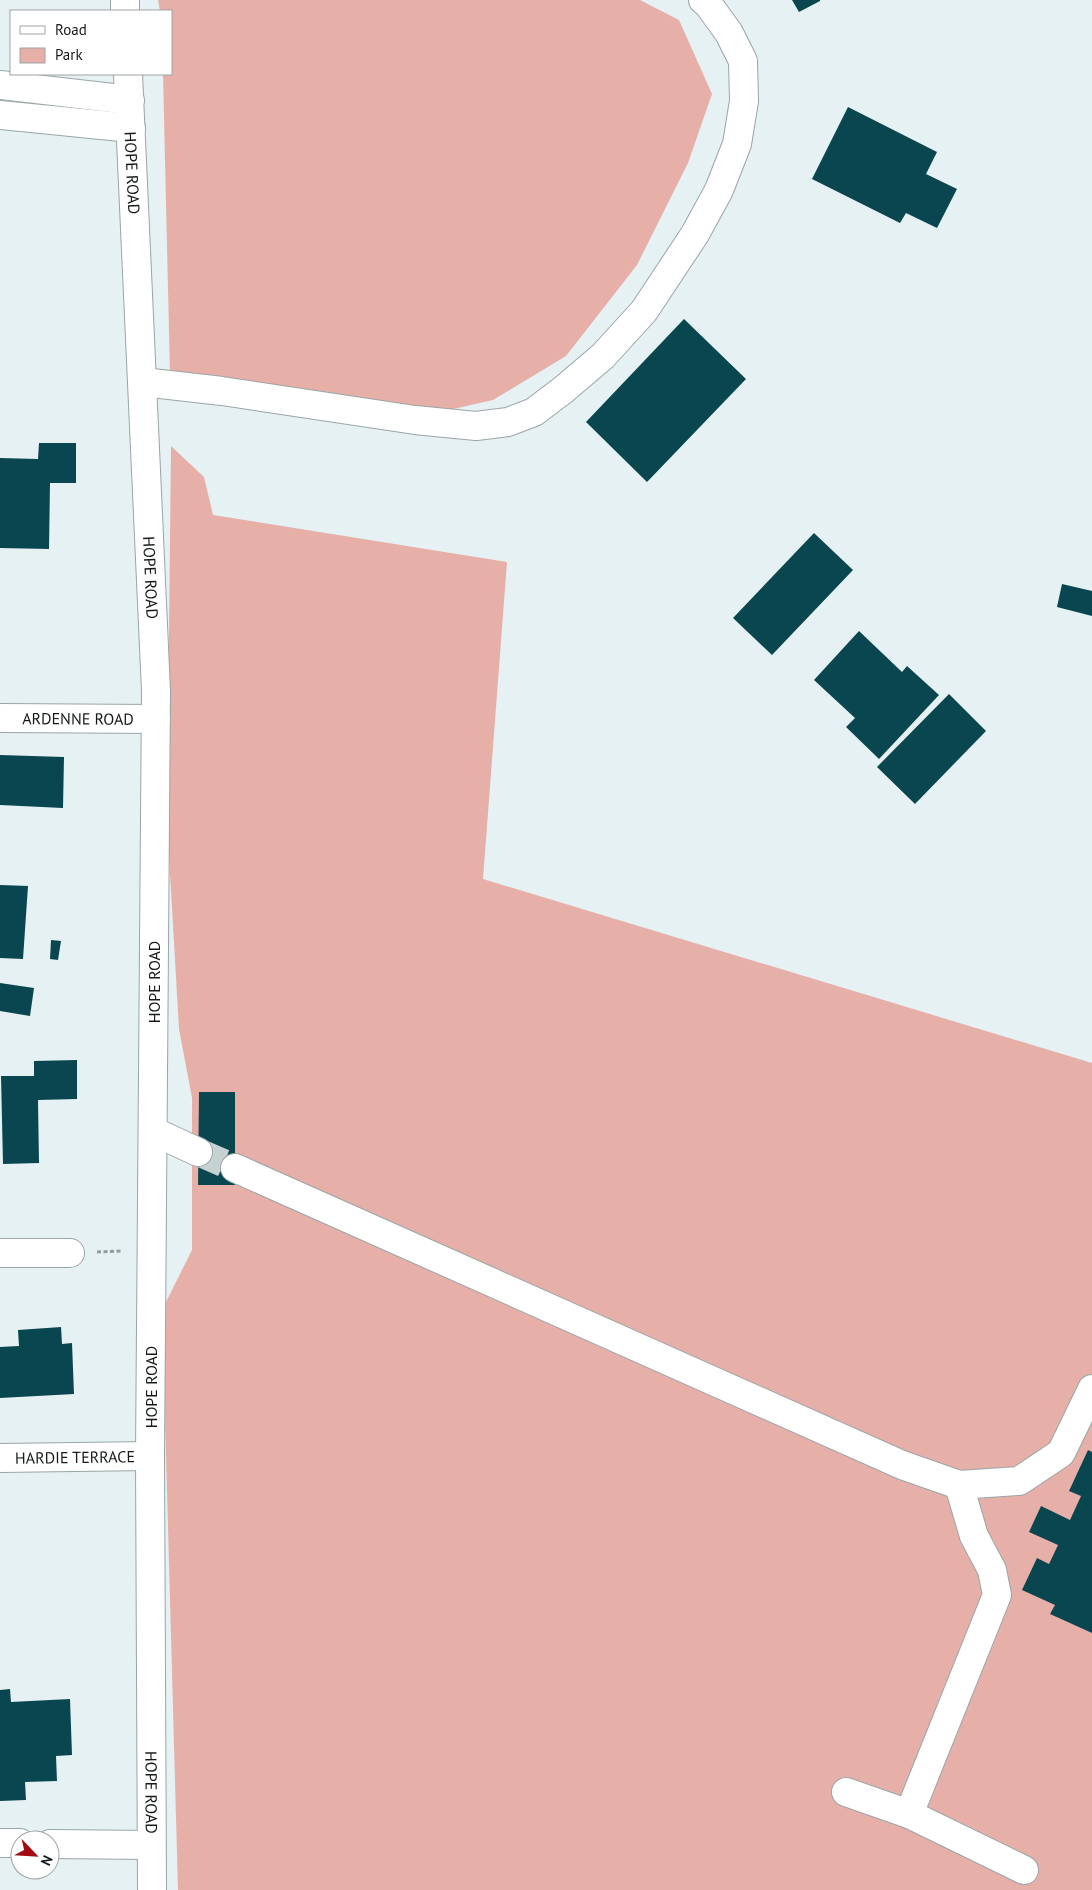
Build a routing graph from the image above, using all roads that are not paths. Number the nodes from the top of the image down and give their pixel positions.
1 (703, 0) edge
2 (128, 75) edge
3 (0, 85) edge
4 (130, 100) junction
5 (0, 115) edge
6 (131, 128) junction
7 (143, 382) junction
8 (0, 718) edge
9 (156, 719) junction
10 (153, 1131) junction
11 (198, 1152) tunnel mouth
12 (235, 1168) tunnel mouth
13 (0, 1253) edge
14 (70, 1253) road end
15 (1092, 1389) edge
16 (150, 1456) junction
17 (0, 1458) edge
18 (959, 1485) junction
19 (846, 1792) dead end
20 (909, 1814) junction
21 (60, 1844) edge
22 (151, 1845) junction
23 (1024, 1870) dead end
24 (152, 1890) edge

1 - 7 main road
2 - 4 main road, HOPE ROAD
3 - 4 main road
4 - 6 main road, HOPE ROAD
5 - 6 main road
6 - 7 main road, HOPE ROAD
7 - 9 main road, HOPE ROAD
8 - 9 main road, ARDENNE ROAD
9 - 10 main road, HOPE ROAD
10 - 11 main road
10 - 16 main road, HOPE ROAD
12 - 18 main road
13 - 14 main road
15 - 18 main road
16 - 17 main road, HARDIE TERRACE
16 - 22 main road, HOPE ROAD
18 - 20 main road
19 - 20 main road
20 - 23 main road
21 - 22 main road
22 - 24 main road, HOPE ROAD

